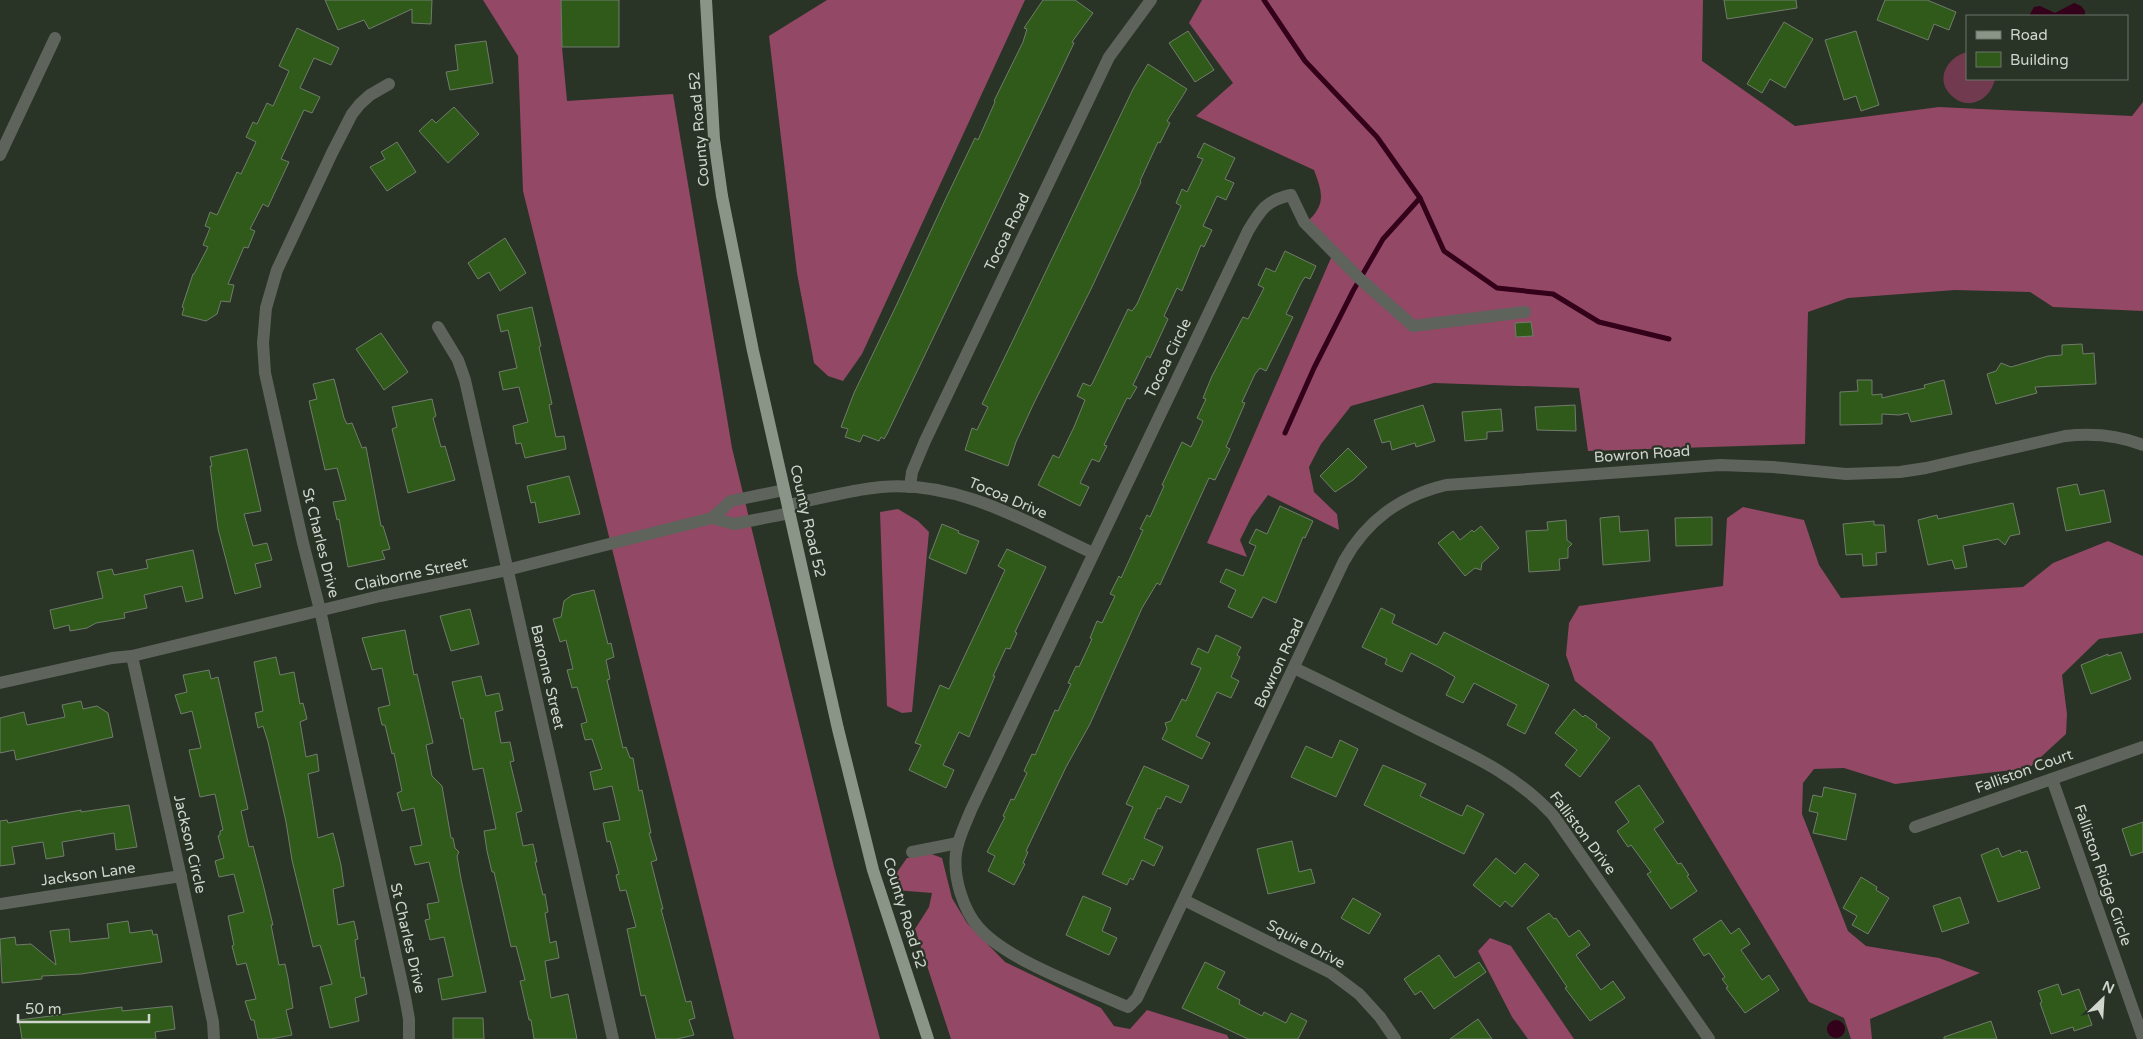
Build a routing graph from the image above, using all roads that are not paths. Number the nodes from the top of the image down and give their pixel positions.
1 (706, 0) edge
2 (1151, 0) edge
3 (55, 38) dead end
4 (389, 84) dead end
5 (0, 155) edge
6 (1525, 312) dead end
7 (438, 327) dead end
8 (2143, 445) edge
9 (910, 487) junction
10 (784, 490) junction
11 (789, 509) junction
12 (712, 518) junction
13 (1093, 553) junction
14 (507, 570) junction
15 (320, 610) junction
16 (132, 656) junction
17 (1294, 668) junction
18 (0, 683) edge
19 (2143, 746) edge
20 (2052, 778) junction
21 (1915, 827) dead end
22 (958, 843) junction
23 (912, 852) dead end
24 (181, 876) junction
25 (1184, 900) junction
26 (0, 904) edge
27 (2143, 1038) edge
28 (214, 1039) edge
29 (409, 1039) edge
30 (613, 1039) edge
31 (928, 1039) edge
32 (1395, 1039) edge
33 (1709, 1039) edge

1 - 10 main road, County Road 52
2 - 9 street, Tocoa Road
3 - 5 street
4 - 15 street, St Charles Drive
6 - 13 street, Tocoa Circle
7 - 14 street, Baronne Street
8 - 17 street, Bowron Road
9 - 11 street, Tocoa Drive
9 - 13 street, Tocoa Drive
10 - 11 main road, County Road 52
10 - 12 street, Claiborne Street
11 - 12 street, Claiborne Street
11 - 31 main road, County Road 52
12 - 14 street, Claiborne Street
13 - 22 street, Bowron Road
14 - 15 street, Claiborne Street
14 - 30 street, Baronne Street
15 - 16 street, Claiborne Street
15 - 29 street, St Charles Drive
16 - 18 street, Claiborne Street
16 - 24 street, Jackson Circle
17 - 25 street, Bowron Road
17 - 33 street, Falliston Drive
19 - 20 street, Falliston Court
20 - 21 street, Falliston Court
20 - 27 street, Falliston Ridge Circle
22 - 23 street
22 - 25 street, Bowron Road
24 - 26 street, Jackson Lane
24 - 28 street, Jackson Circle
25 - 32 street, Squire Drive

